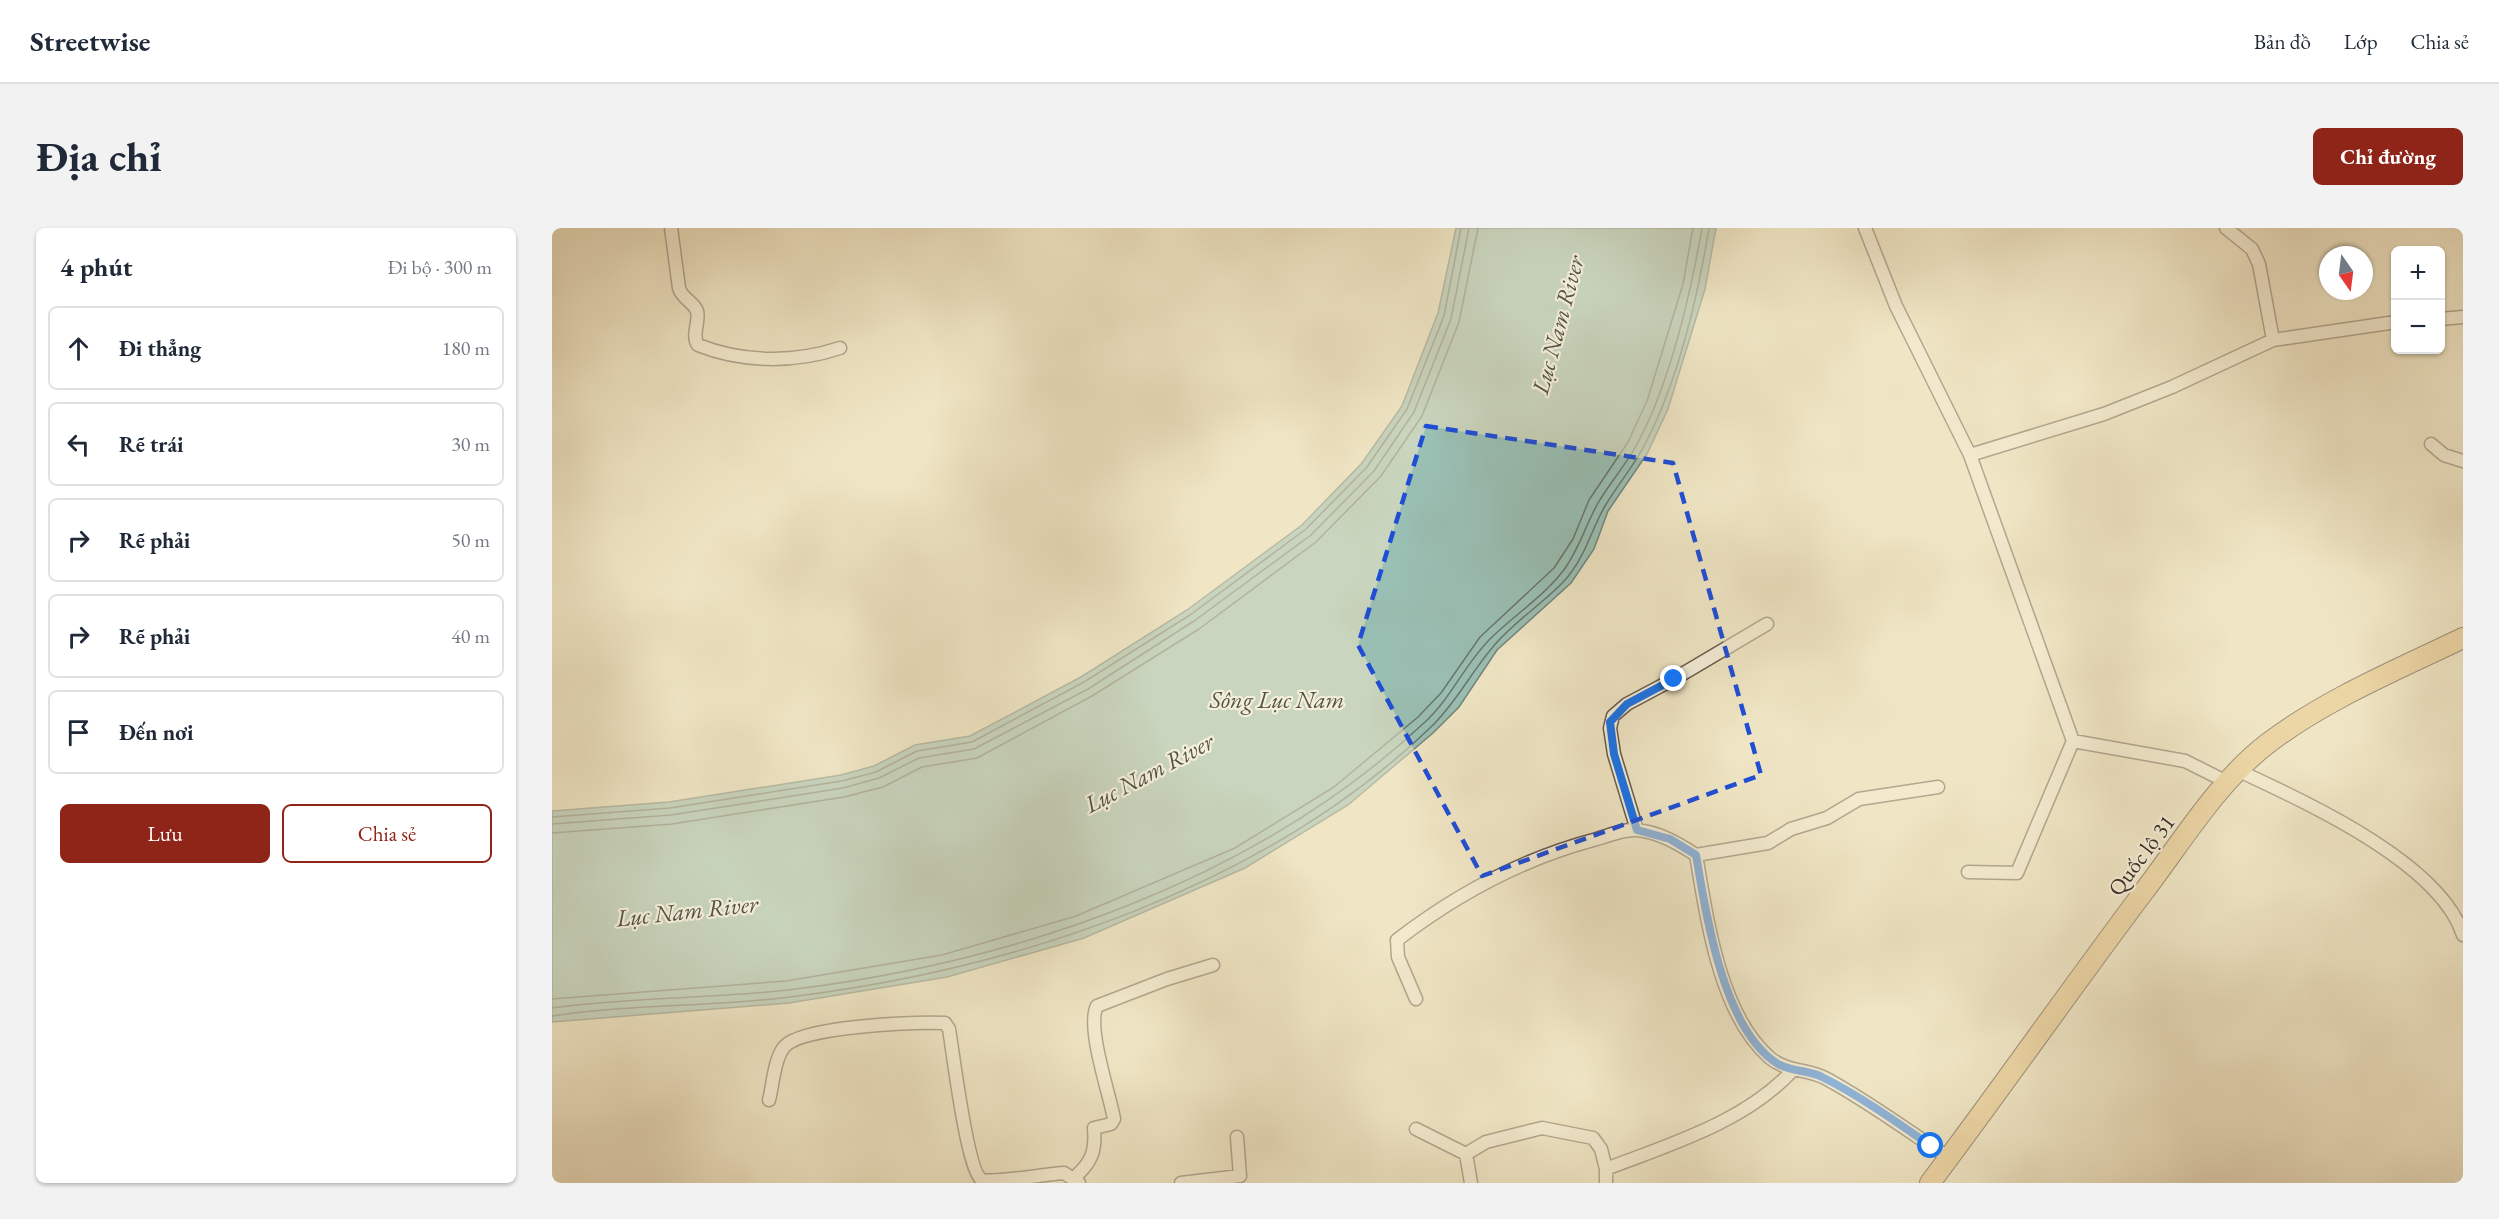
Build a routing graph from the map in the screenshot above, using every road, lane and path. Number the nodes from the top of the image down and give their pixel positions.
1 (671, 228) edge
2 (1865, 228) edge
3 (2226, 228) edge
4 (2463, 317) edge
5 (2445, 319) edge
6 (2391, 323) edge
7 (2273, 340) junction
8 (840, 348) dead end
9 (2431, 444) dead end
10 (1970, 455) junction
11 (2463, 461) edge
12 (1767, 624) dead end
13 (2463, 638) edge
14 (2073, 741) junction
15 (2232, 776) junction
16 (1938, 787) dead end
17 (1637, 830) junction
18 (1696, 855) junction
19 (1968, 872) dead end
20 (2463, 935) edge
21 (1214, 965) dead end
22 (1416, 999) dead end
23 (1793, 1070) junction
24 (769, 1100) dead end
25 (1416, 1129) dead end
26 (1237, 1137) dead end
27 (1466, 1154) junction
28 (1949, 1158) junction
29 (1606, 1169) junction
30 (1077, 1181) edge
31 (1181, 1183) edge
32 (1472, 1183) edge
33 (1606, 1183) edge
34 (1930, 1183) edge

1 - 8 street
2 - 10 street
3 - 7 street
4 - 5 street
6 - 7 street
7 - 10 street
9 - 11 street
10 - 14 street
12 - 17 street
13 - 15 highway, Quốc lộ 31
14 - 15 street
14 - 19 street
15 - 20 street
15 - 28 highway, Quốc lộ 31
16 - 18 street
17 - 18 street
17 - 22 street
18 - 23 street
21 - 30 street
23 - 28 street
23 - 29 street
24 - 30 street
25 - 27 street
26 - 31 street
27 - 29 street
27 - 32 street
28 - 34 highway, Quốc lộ 31
29 - 33 street

